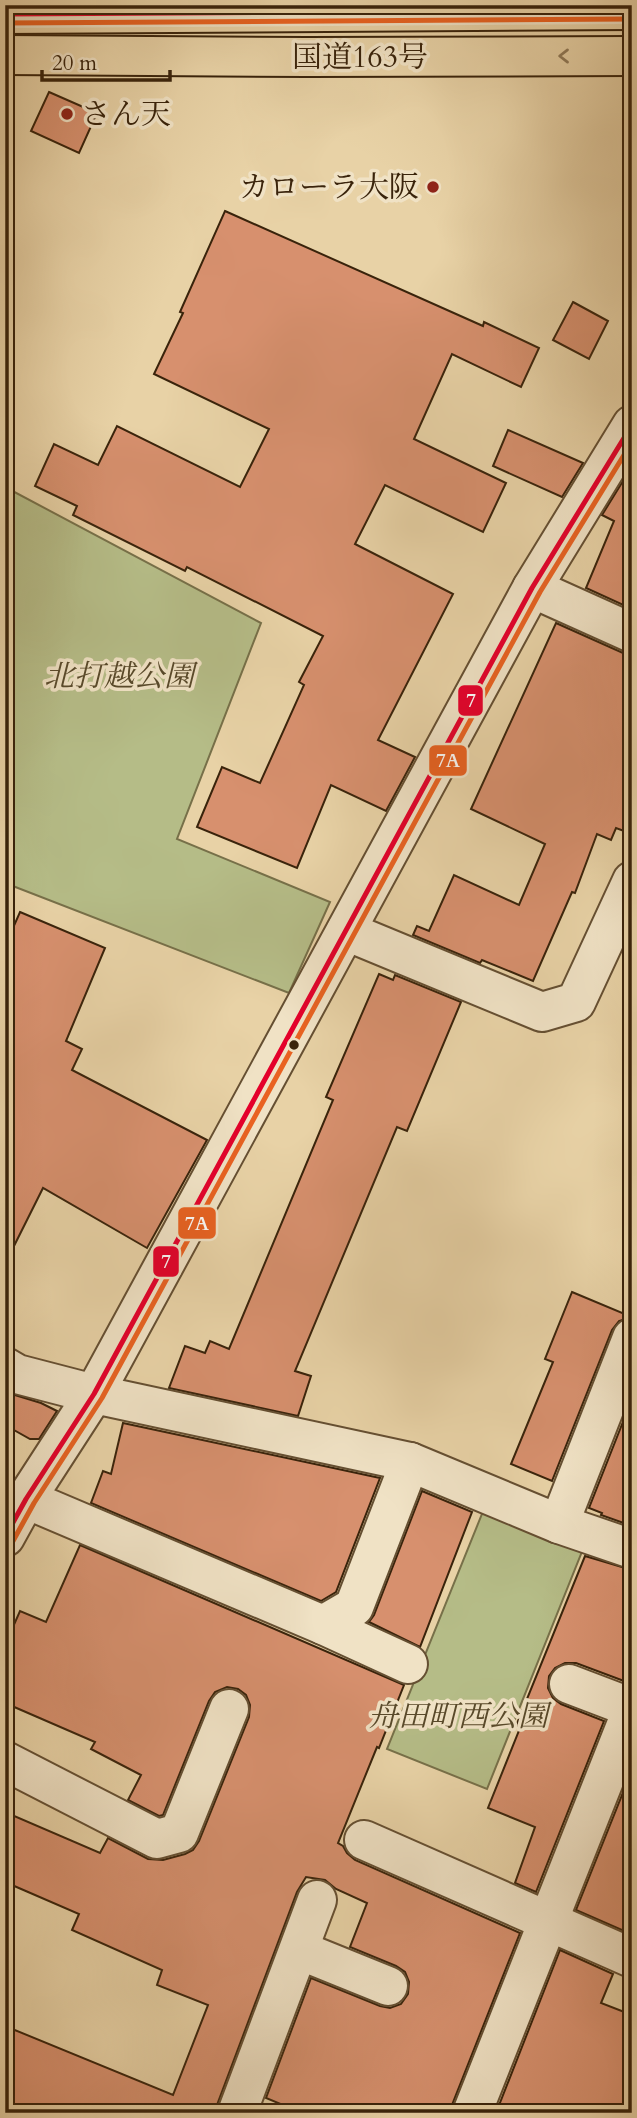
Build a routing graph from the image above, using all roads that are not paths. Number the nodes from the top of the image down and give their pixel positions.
1 (632, 10) edge
2 (5, 14) edge
3 (5, 55) edge
4 (632, 56) edge
5 (632, 425) edge
6 (533, 587) junction
7 (632, 633) edge
8 (632, 881) edge
9 (346, 931) junction
10 (632, 1338) edge
11 (5, 1367) edge
12 (94, 1394) junction
13 (410, 1462) junction
14 (26, 1499) junction
15 (559, 1524) junction
16 (5, 1537) edge
17 (632, 1549) edge
18 (323, 1625) junction
19 (408, 1664) dead end
20 (569, 1684) dead end
21 (229, 1709) dead end
22 (632, 1709) edge
23 (5, 1761) edge
24 (364, 1840) dead end
25 (317, 1900) dead end
26 (547, 1922) junction
27 (299, 1950) junction
28 (632, 1958) edge
29 (388, 1986) dead end
30 (242, 2111) edge
31 (472, 2113) edge

1 - 2 highway, 国道163号
4 -> 3 highway, 国道163号
5 - 6 street
6 - 7 street
6 - 9 street
8 - 9 street
9 - 12 street
10 - 15 street
11 - 12 street
12 - 13 street
12 - 14 street
13 - 15 street
13 - 18 street
14 - 16 street
14 - 18 street
15 - 17 street
18 - 19 street
20 - 22 street
21 - 23 street
22 - 26 street
24 - 26 street
25 - 27 street
26 - 28 street
26 - 31 street
27 - 29 street
27 - 30 street

